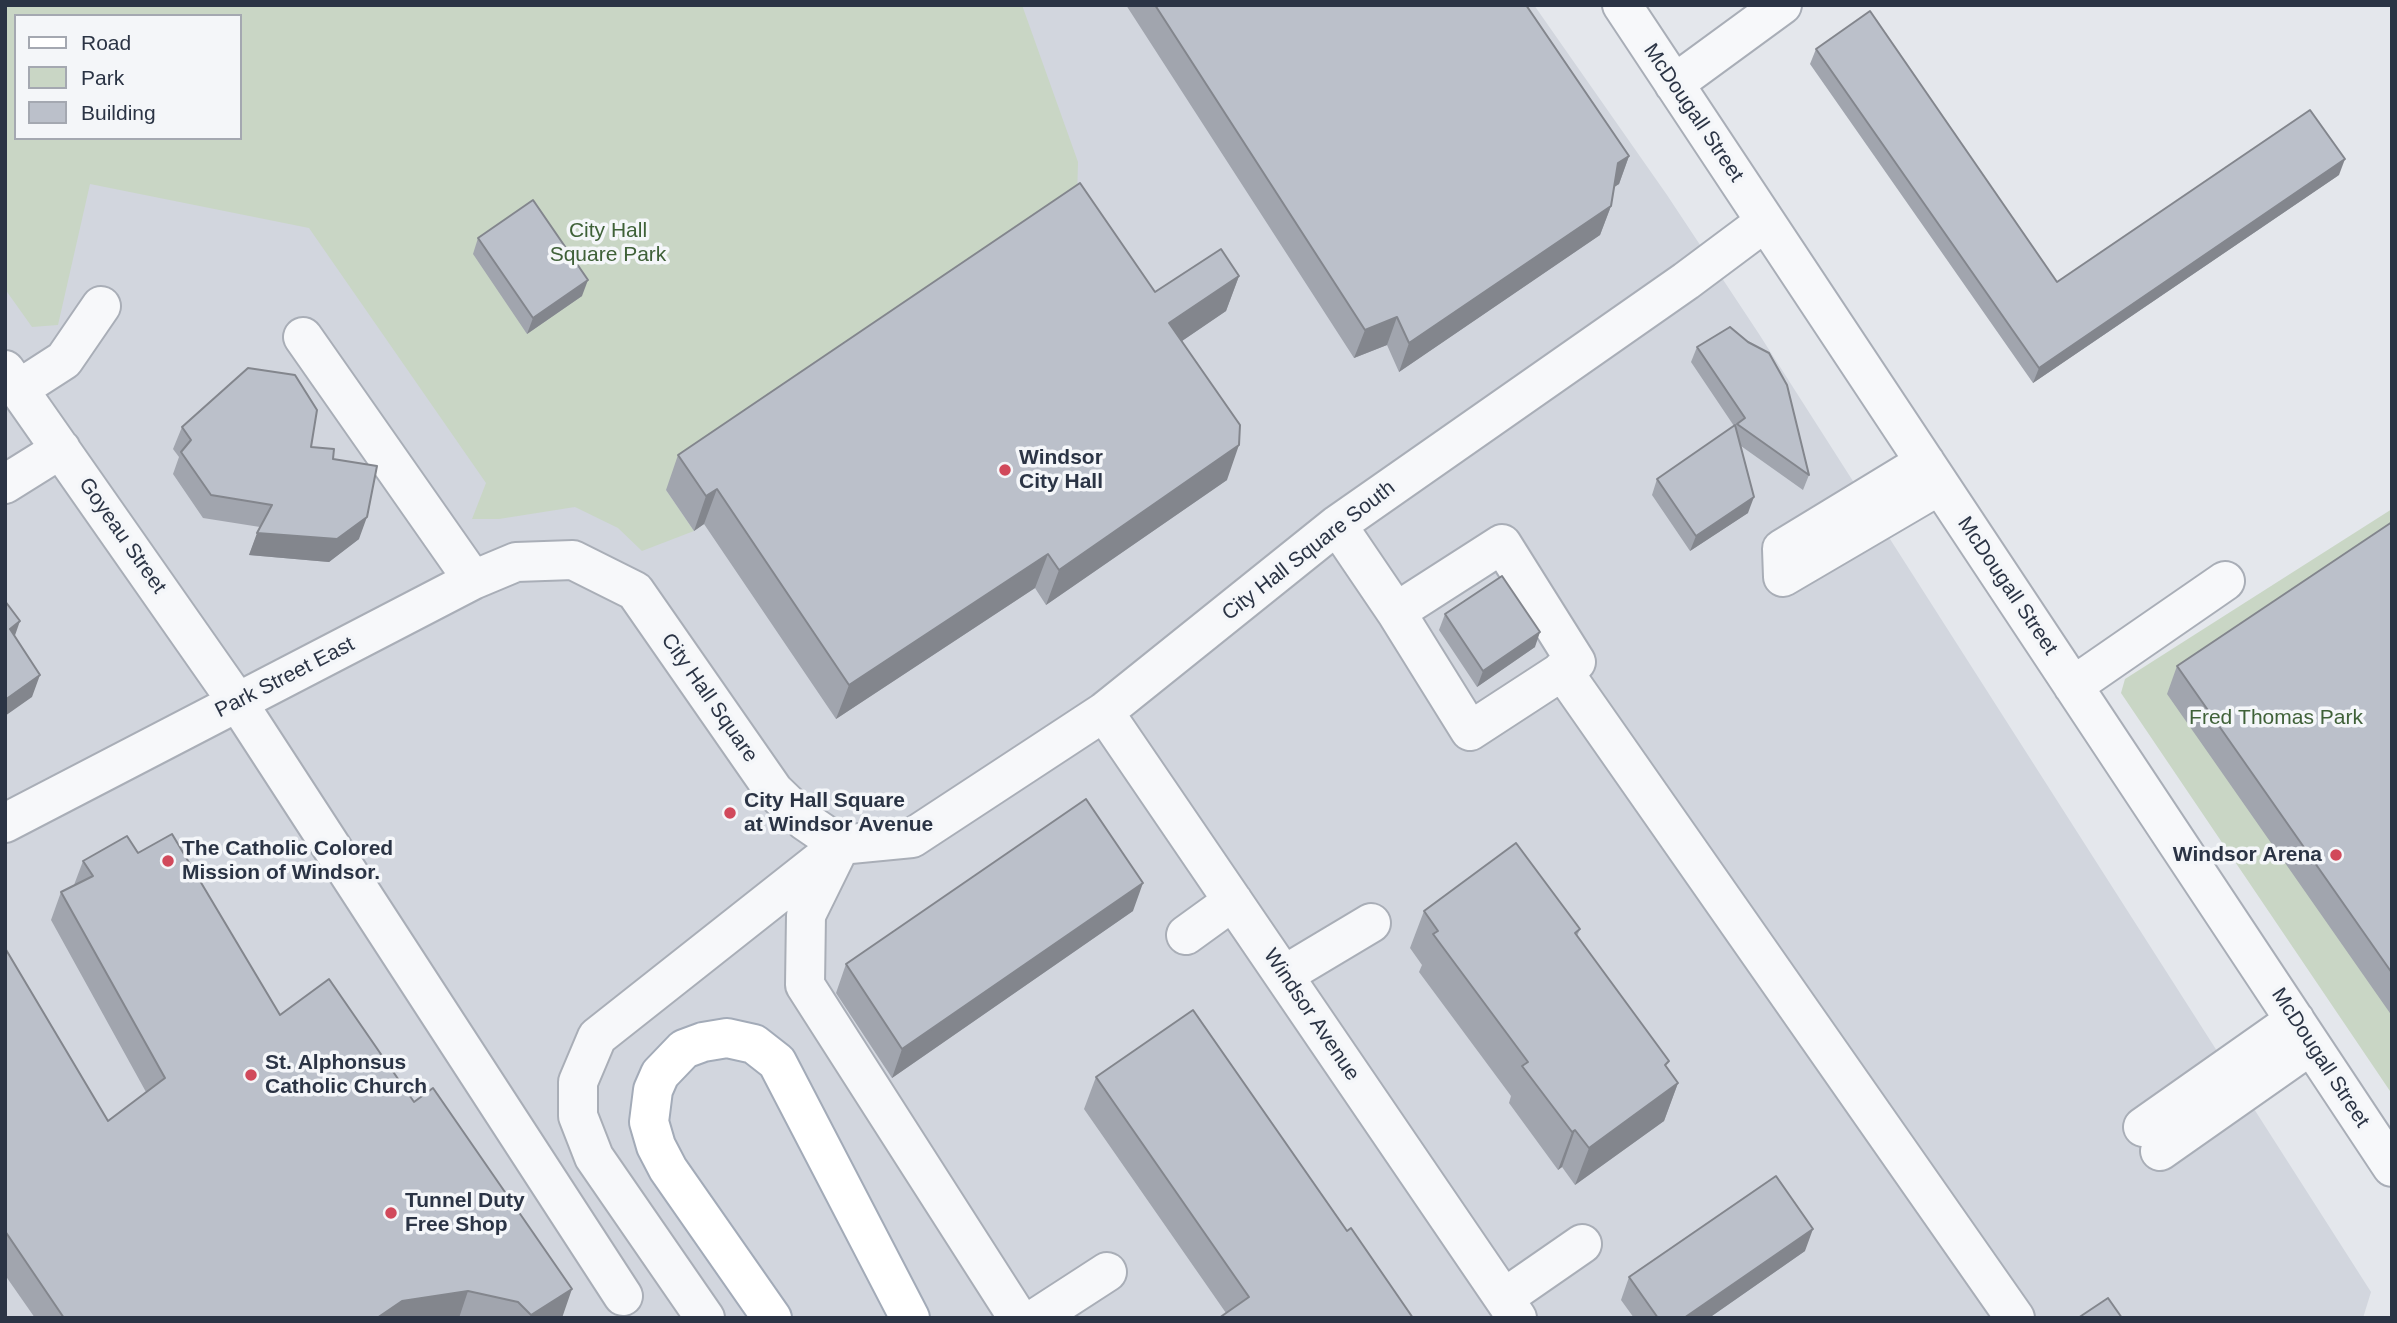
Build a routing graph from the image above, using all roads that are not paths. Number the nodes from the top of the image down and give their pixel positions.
1 (1622, 5) edge
2 (1782, 5) edge
3 (1674, 85) junction
4 (1765, 222) junction
5 (101, 306) dead end
6 (303, 337) dead end
7 (12, 379) edge
8 (61, 449) junction
9 (5, 484) edge
10 (1337, 525) junction
11 (573, 560) joint
12 (472, 580) junction
13 (2225, 580) dead end
14 (1396, 612) junction
15 (1562, 670) junction
16 (2073, 686) junction
17 (238, 703) junction
18 (1104, 712) junction
19 (9, 814) edge
20 (840, 845) junction
21 (1233, 901) junction
22 (1371, 923) dead end
23 (1186, 935) dead end
24 (1284, 975) junction
25 (2303, 1032) junction
26 (2152, 1139) dead end
27 (2392, 1167) edge
28 (1582, 1244) dead end
29 (1107, 1272) dead end
30 (623, 1296) dead end
31 (1510, 1308) edge
32 (705, 1318) edge
33 (772, 1318) edge
34 (911, 1318) edge
35 (1018, 1318) edge
36 (1036, 1318) edge
37 (2015, 1318) edge

1 - 3 street, McDougall Street
2 - 3 street
3 - 4 street, McDougall Street
4 - 10 street, City Hall Square South
4 - 16 street, McDougall Street
5 - 7 street
6 - 12 street
7 - 8 street, Goyeau Street
8 - 9 street
8 - 17 street, Goyeau Street
10 - 14 street
10 - 18 street, City Hall Square South
11 - 12 street, Park Street East
11 - 20 street, City Hall Square
12 - 17 street, Park Street East
13 - 16 street
14 - 15 street
14 - 15 street
15 - 37 street
16 - 25 street, McDougall Street
17 - 19 street, Park Street East
17 - 30 street, Goyeau Street
18 - 20 street, City Hall Square South
18 - 21 street, Windsor Avenue
20 - 32 street
20 - 35 street
21 - 23 street
21 - 24 street, Windsor Avenue
22 - 24 street
24 - 31 street, Windsor Avenue
25 - 26 street
25 - 27 street, McDougall Street
28 - 31 street
29 - 36 street
33 - 34 main road

